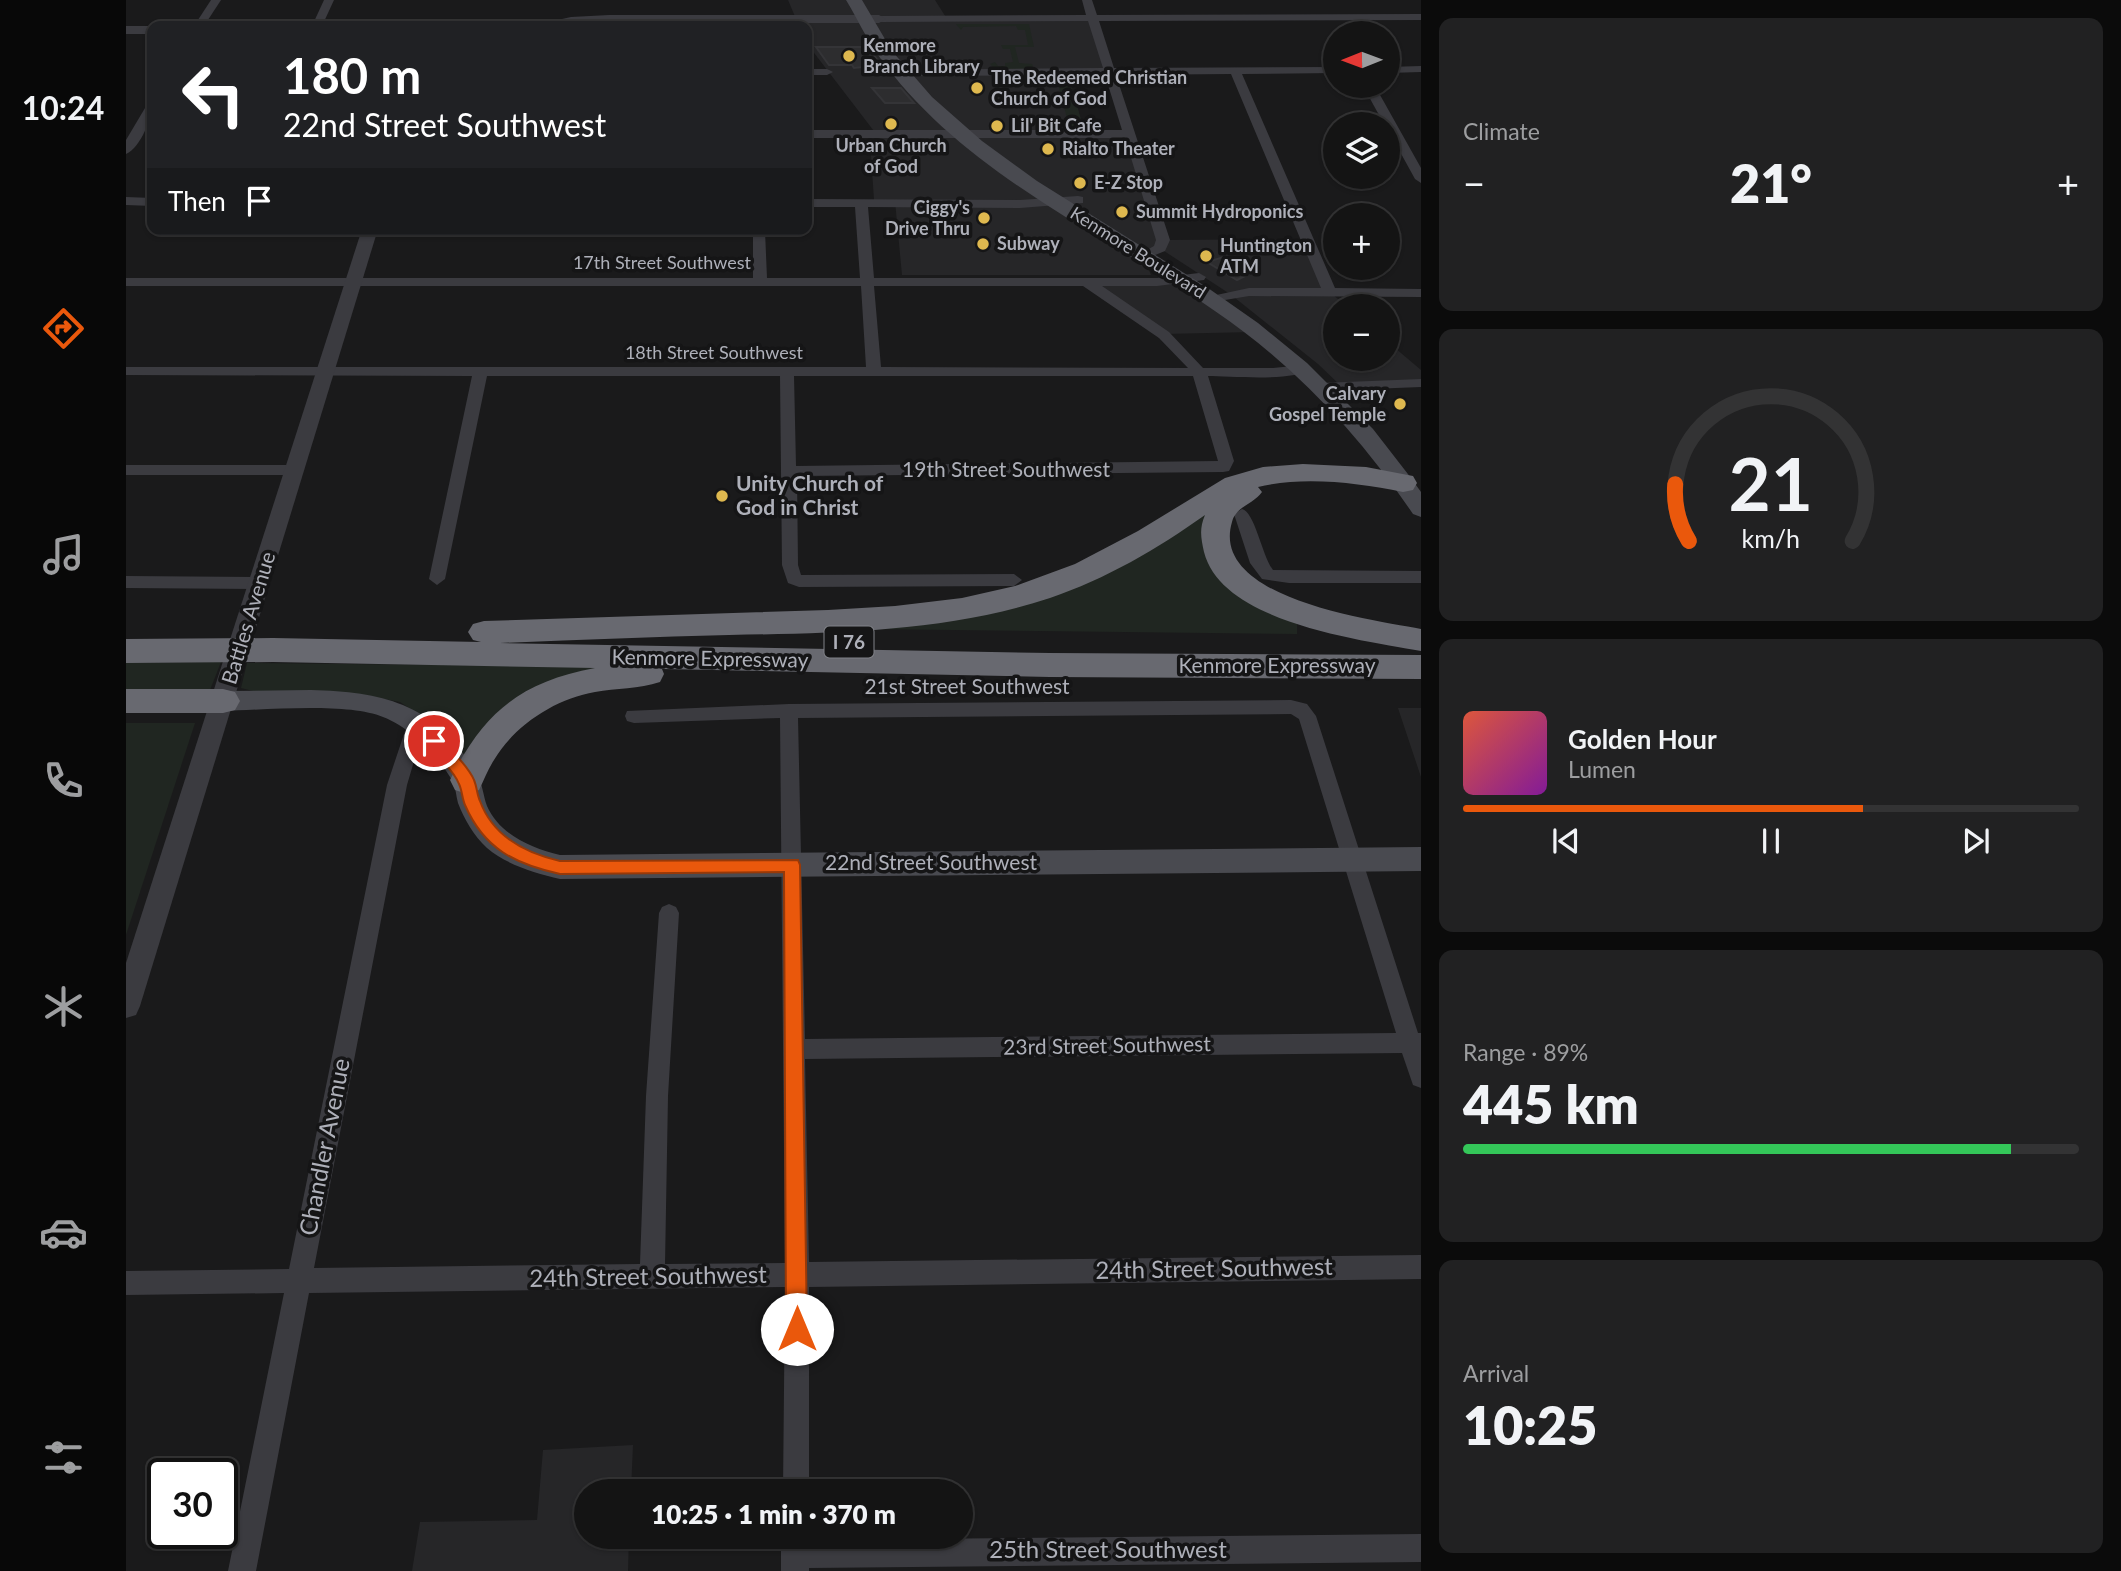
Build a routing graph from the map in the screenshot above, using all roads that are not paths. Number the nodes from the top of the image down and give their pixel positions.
1 (216, 0) edge
2 (328, 0) edge
3 (854, 0) edge
4 (870, 0) edge
5 (1087, 0) edge
6 (1421, 17) edge
7 (1093, 19) junction
8 (872, 20) junction
9 (202, 21) edge
10 (319, 21) edge
11 (580, 21) edge
12 (617, 21) edge
13 (808, 21) edge
14 (126, 30) edge
15 (147, 30) edge
16 (1400, 69) edge
17 (1421, 69) edge
18 (1323, 70) edge
19 (1235, 71) junction
20 (812, 72) edge
21 (827, 72) dead end
22 (1110, 72) junction
23 (911, 73) junction
24 (1377, 98) edge
25 (147, 114) edge
26 (812, 134) edge
27 (975, 134) junction
28 (1129, 134) junction
29 (126, 150) edge
30 (1421, 179) edge
31 (1078, 200) junction
32 (126, 201) edge
33 (147, 202) edge
34 (1057, 202) junction
35 (812, 203) edge
36 (861, 203) junction
37 (368, 235) edge
38 (758, 235) edge
39 (1150, 253) junction
40 (1189, 278) junction
41 (126, 282) edge
42 (354, 282) junction
43 (760, 282) junction
44 (867, 282) junction
45 (1086, 282) junction
46 (1330, 292) junction
47 (1421, 293) edge
48 (1221, 298) junction
49 (1303, 369) junction
50 (126, 371) edge
51 (326, 372) junction
52 (787, 372) junction
53 (874, 372) junction
54 (1198, 372) junction
55 (480, 373) junction
56 (1421, 383) edge
57 (1331, 386) junction
58 (126, 470) edge
59 (295, 470) junction
60 (789, 471) junction
61 (1415, 481) edge
62 (1421, 509) edge
63 (1242, 513) dead end
64 (1268, 575) joint
65 (1421, 577) edge
66 (437, 579) dead end
67 (1014, 580) dead end
68 (126, 582) edge
69 (261, 583) junction
70 (126, 631) edge
71 (432, 634) junction
72 (204, 640) junction
73 (276, 640) junction
74 (1421, 642) edge
75 (126, 651) edge
76 (1050, 665) junction
77 (1421, 667) edge
78 (126, 701) edge
79 (223, 701) junction
80 (789, 711) junction
81 (634, 716) dead end
82 (416, 724) junction
83 (467, 780) junction
84 (1421, 859) edge
85 (1352, 860) junction
86 (792, 865) junction
87 (669, 913) dead end
88 (126, 1006) edge
89 (1416, 1043) edge
90 (793, 1049) junction
91 (1421, 1078) edge
92 (1421, 1267) edge
93 (797, 1275) junction
94 (652, 1277) junction
95 (298, 1282) junction
96 (126, 1283) edge
97 (796, 1479) edge
98 (1421, 1548) edge
99 (795, 1554) edge
100 (242, 1571) edge

1 - 9 street
2 - 10 street
3 - 8 main road, Kenmore Boulevard
4 - 8 main road, Kenmore Boulevard
5 - 7 street
6 - 7 street
7 - 8 street
7 - 22 street
8 - 13 street
8 - 23 main road, Kenmore Boulevard
11 - 12 street
14 - 15 street
16 - 17 street
18 - 19 street
19 - 22 street
19 - 46 street
20 - 21 street
22 - 23 street
22 - 28 street
23 - 27 main road, Kenmore Boulevard
24 - 30 street
25 - 29 street
26 - 27 street
27 - 28 street
27 - 31 main road, Kenmore Boulevard
27 - 34 main road, Kenmore Boulevard
28 - 39 street
31 - 34 street
31 - 39 main road, Kenmore Boulevard
32 - 33 street
34 - 36 street
34 - 39 main road, Kenmore Boulevard
35 - 36 street
36 - 44 street
37 - 42 street, Battles Avenue
38 - 43 street
39 - 40 main road, Kenmore Boulevard
40 - 45 street, 17th Street Southwest
40 - 48 main road, Kenmore Boulevard
41 - 42 street, 17th Street Southwest
42 - 43 street, 17th Street Southwest
42 - 51 street, Battles Avenue
43 - 44 street, 17th Street Southwest
44 - 45 street, 17th Street Southwest
44 - 53 street
45 - 54 street
46 - 47 street
46 - 48 street
48 - 49 main road, Kenmore Boulevard
48 - 57 main road, Kenmore Boulevard
49 - 54 street, 18th Street Southwest
49 - 57 main road, Kenmore Boulevard
50 - 51 street, 18th Street Southwest
51 - 55 street, 18th Street Southwest
51 - 59 street, Battles Avenue
52 - 53 street, 18th Street Southwest
52 - 55 street, 18th Street Southwest
52 - 60 street
53 - 54 street, 18th Street Southwest
54 - 60 street, 19th Street Southwest
55 - 66 street
56 - 57 street
57 - 61 main road, Kenmore Boulevard
58 - 59 street
59 - 69 street, Battles Avenue
60 - 67 street
61 - 62 main road, Kenmore Boulevard
61 - 71 highway
61 - 74 highway
63 - 64 street
64 - 65 street
68 - 69 street
69 - 79 street, Battles Avenue
70 - 72 highway, Kenmore Expressway / I 76
71 - 73 highway, Kenmore Expressway / I 76
71 - 74 highway, Kenmore Expressway / I 76
72 - 73 highway, Kenmore Expressway / I 76
72 - 75 highway, Kenmore Expressway / I 76
73 - 76 highway, Kenmore Expressway / I 76
76 - 77 highway, Kenmore Expressway / I 76
76 - 83 highway
78 - 79 highway
79 - 82 main road, 22nd Street Southwest
79 - 88 street, Battles Avenue
80 - 81 street, 21st Street Southwest
80 - 85 street, 21st Street Southwest
80 - 86 street
82 - 83 main road, 22nd Street Southwest
82 - 95 street, Chandler Avenue
83 - 86 main road, 22nd Street Southwest
84 - 85 main road, 22nd Street Southwest
85 - 86 main road, 22nd Street Southwest
85 - 89 street
86 - 90 street
87 - 94 street
89 - 90 street, 23rd Street Southwest
89 - 91 street
90 - 93 street
92 - 93 street, 24th Street Southwest
93 - 94 street, 24th Street Southwest
93 - 97 street
94 - 95 street, 24th Street Southwest
95 - 96 street, 24th Street Southwest
95 - 100 street, Chandler Avenue
98 - 99 street, 25th Street Southwest

